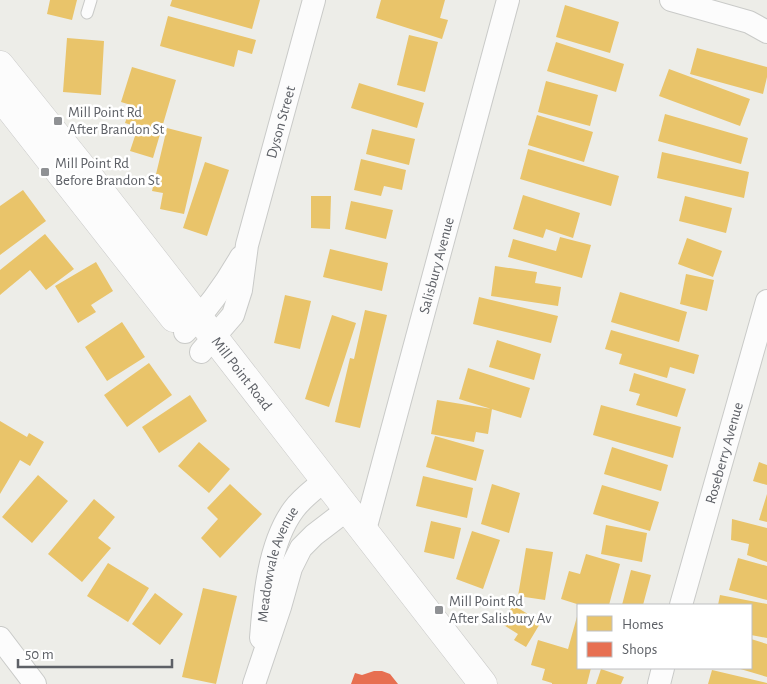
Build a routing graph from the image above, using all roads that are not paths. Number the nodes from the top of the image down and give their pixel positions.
1 (92, 0) edge
2 (314, 0) edge
3 (508, 0) edge
4 (671, 0) edge
5 (87, 13) dead end
6 (761, 25) edge
7 (0, 65) edge
8 (0, 96) edge
9 (767, 301) edge
10 (199, 335) junction
11 (318, 486) junction
12 (340, 515) junction
13 (365, 530) junction
14 (681, 604) edge
15 (0, 638) edge
16 (663, 669) edge
17 (257, 674) edge
18 (35, 684) edge
19 (463, 684) edge
20 (483, 684) edge
21 (659, 684) edge

1 - 5 lane
2 - 10 street, Dyson Street
3 - 13 street, Salisbury Avenue
4 - 6 street
7 - 10 main road, Mill Point Road
8 - 10 main road, Mill Point Road
9 - 14 street, Roseberry Avenue
10 - 11 main road, Mill Point Road
11 - 12 main road, Mill Point Road
11 - 17 street, Meadowvale Avenue
12 - 13 main road, Mill Point Road
12 - 17 street, Meadowvale Avenue
12 - 19 main road, Mill Point Road
13 - 20 main road, Mill Point Road
15 - 18 street
16 - 21 street

